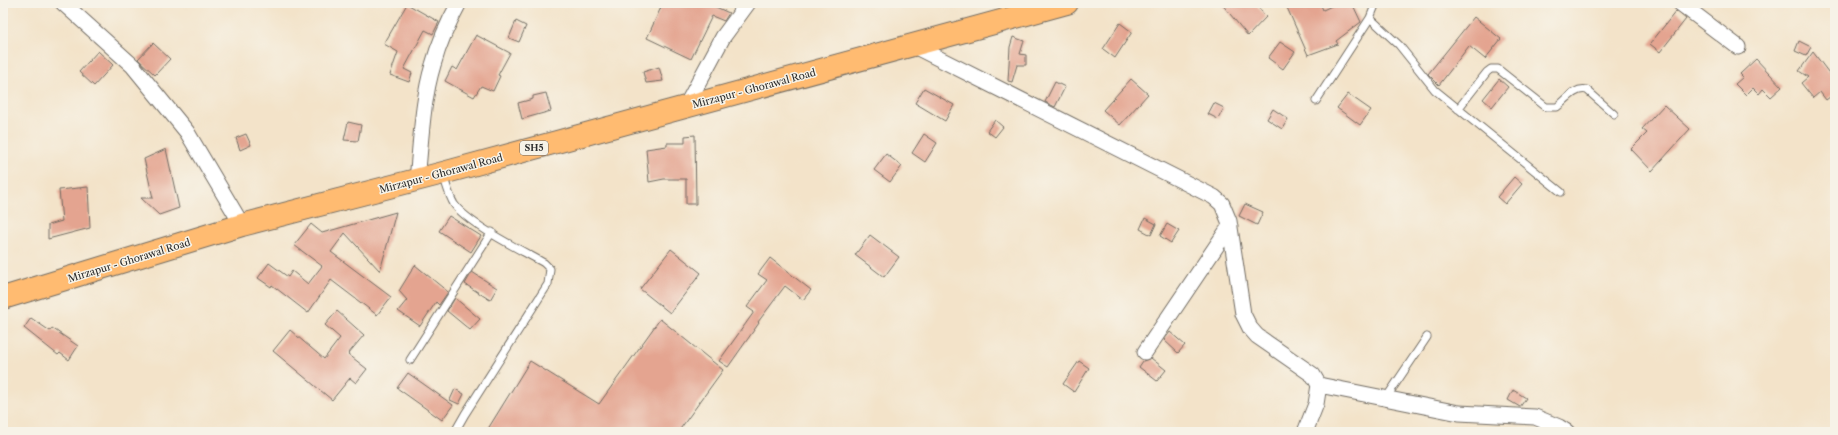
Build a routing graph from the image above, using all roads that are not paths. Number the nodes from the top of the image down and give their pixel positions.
1 (63, 3) edge
2 (459, 3) edge
3 (748, 3) edge
4 (1067, 3) edge
5 (1376, 3) edge
6 (1680, 3) edge
7 (1370, 18) junction
8 (912, 45) junction
9 (1738, 47) dead end
10 (1316, 101) dead end
11 (686, 106) junction
12 (1458, 109) junction
13 (1614, 114) dead end
14 (443, 173) junction
15 (416, 180) junction
16 (1561, 192) dead end
17 (242, 225) junction
18 (1230, 226) junction
19 (492, 232) junction
20 (3, 298) edge
21 (1427, 337) dead end
22 (1145, 352) dead end
23 (410, 360) dead end
24 (1319, 385) junction
25 (1386, 399) junction
26 (457, 432) edge
27 (1305, 432) edge
28 (1567, 432) edge

1 - 17 street
2 - 15 street
3 - 11 street
4 - 8 main road, Mirzapur - Ghorawal Road / SH5
5 - 7 lane
6 - 9 street
7 - 10 lane
7 - 12 lane
8 - 11 main road, Mirzapur - Ghorawal Road / SH5
8 - 18 street
11 - 14 main road, Mirzapur - Ghorawal Road / SH5
12 - 13 lane
12 - 16 lane
14 - 15 main road, Mirzapur - Ghorawal Road / SH5
14 - 19 lane
15 - 17 main road, Mirzapur - Ghorawal Road / SH5
17 - 20 main road, Mirzapur - Ghorawal Road / SH5
18 - 22 street
18 - 24 street
19 - 23 lane
19 - 26 lane
21 - 25 lane
24 - 25 street
24 - 27 street
25 - 28 street

